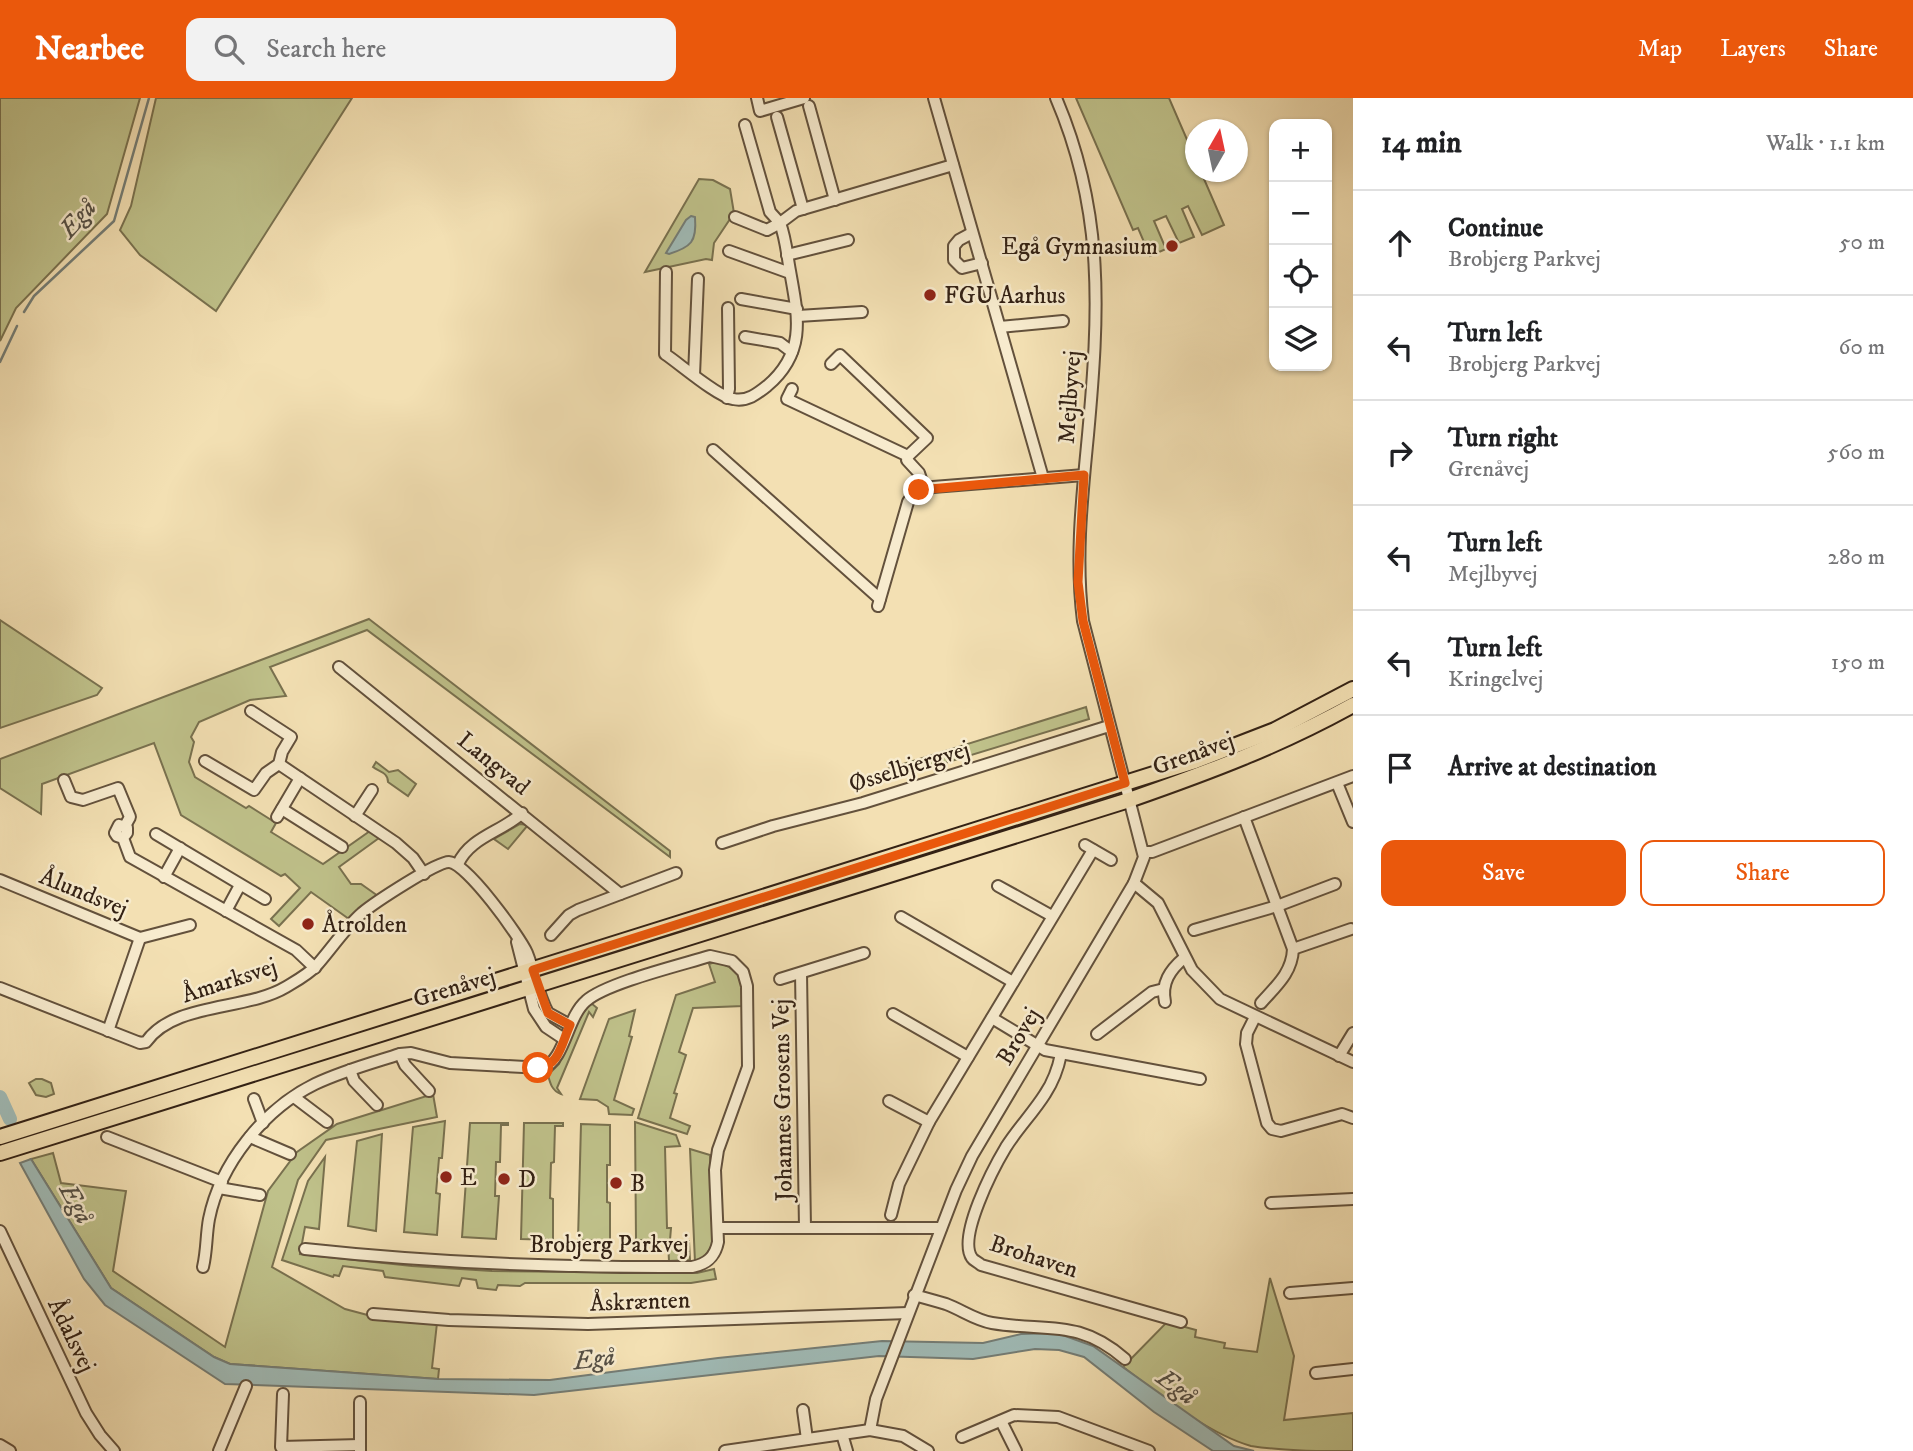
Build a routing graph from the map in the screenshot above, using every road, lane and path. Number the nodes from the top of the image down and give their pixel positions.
1 (757, 98) edge
2 (934, 98) edge
3 (1056, 98) edge
4 (806, 102) edge
5 (777, 117) dead end
6 (745, 126) dead end
7 (953, 165) junction
8 (835, 200) junction
9 (803, 209) junction
10 (735, 217) dead end
11 (780, 223) junction
12 (972, 233) junction
13 (848, 240) dead end
14 (729, 251) dead end
15 (787, 255) junction
16 (982, 263) junction
17 (665, 272) dead end
18 (790, 273) junction
19 (698, 279) dead end
20 (741, 299) dead end
21 (729, 308) dead end
22 (862, 312) dead end
23 (797, 313) junction
24 (1063, 321) dead end
25 (1000, 327) junction
26 (745, 337) dead end
27 (792, 352) junction
28 (831, 364) dead end
29 (694, 375) junction
30 (792, 389) dead end
31 (727, 398) junction
32 (712, 450) dead end
33 (908, 456) junction
34 (1084, 475) junction
35 (1043, 478) junction
36 (924, 488) junction
37 (339, 667) dead end
38 (1353, 689) edge
39 (1353, 705) edge
40 (251, 711) dead end
41 (1109, 726) junction
42 (205, 761) dead end
43 (279, 764) junction
44 (1353, 776) edge
45 (300, 779) junction
46 (64, 780) dead end
47 (1125, 783) junction
48 (1337, 783) junction
49 (372, 790) dead end
50 (1129, 800) junction
51 (522, 813) junction
52 (355, 816) junction
53 (1244, 817) junction
54 (1353, 822) edge
55 (156, 834) dead end
56 (722, 844) dead end
57 (342, 847) dead end
58 (180, 848) junction
59 (1144, 852) junction
60 (1111, 860) dead end
61 (458, 864) junction
62 (676, 873) dead end
63 (424, 874) junction
64 (164, 877) junction
65 (0, 880) edge
66 (1134, 883) junction
67 (1335, 884) dead end
68 (240, 885) junction
69 (998, 886) dead end
70 (621, 894) junction
71 (265, 899) dead end
72 (1277, 906) junction
73 (226, 911) junction
74 (1052, 916) junction
75 (901, 917) dead end
76 (190, 925) dead end
77 (1351, 929) dead end
78 (1194, 930) dead end
79 (551, 934) dead end
80 (140, 938) junction
81 (1293, 949) junction
82 (864, 953) dead end
83 (1184, 958) junction
84 (314, 968) junction
85 (528, 971) junction
86 (801, 973) junction
87 (780, 979) dead end
88 (1013, 982) junction
89 (533, 986) junction
90 (0, 988) edge
91 (1164, 989) junction
92 (1166, 1002) dead end
93 (1261, 1003) dead end
94 (893, 1014) dead end
95 (1255, 1017) junction
96 (992, 1018) junction
97 (570, 1025) junction
98 (108, 1031) junction
99 (1353, 1032) edge
100 (1097, 1034) dead end
101 (564, 1039) junction
102 (1037, 1045) junction
103 (400, 1054) junction
104 (1062, 1055) junction
105 (1339, 1056) junction
106 (968, 1057) junction
107 (1353, 1062) edge
108 (350, 1070) junction
109 (1200, 1079) dead end
110 (429, 1091) dead end
111 (294, 1097) junction
112 (254, 1099) dead end
113 (889, 1101) dead end
114 (377, 1105) dead end
115 (1353, 1118) edge
116 (327, 1122) dead end
117 (929, 1122) junction
118 (263, 1123) junction
119 (10, 1134) edge
120 (107, 1137) dead end
121 (250, 1137) junction
122 (0, 1153) edge
123 (290, 1153) dead end
124 (220, 1185) junction
125 (260, 1195) dead end
126 (1353, 1199) edge
127 (1271, 1203) dead end
128 (891, 1215) dead end
129 (718, 1228) junction
130 (805, 1228) junction
131 (941, 1228) junction
132 (0, 1231) edge
133 (305, 1250) dead end
134 (12, 1258) junction
135 (0, 1263) edge
136 (203, 1267) dead end
137 (1353, 1288) edge
138 (1290, 1293) dead end
139 (915, 1295) junction
140 (908, 1313) junction
141 (373, 1314) dead end
142 (1181, 1322) dead end
143 (1125, 1359) dead end
144 (1353, 1369) edge
145 (1316, 1373) dead end
146 (246, 1387) dead end
147 (283, 1394) dead end
148 (360, 1402) dead end
149 (803, 1410) dead end
150 (1001, 1421) junction
151 (870, 1430) junction
152 (842, 1434) junction
153 (962, 1437) dead end
154 (807, 1439) junction
155 (0, 1445) edge
156 (360, 1448) edge
157 (769, 1448) edge
158 (9, 1451) edge
159 (114, 1451) edge
160 (219, 1451) edge
161 (725, 1451) edge
162 (846, 1451) edge
163 (928, 1451) edge
164 (1016, 1451) edge
165 (1149, 1451) edge

1 - 4 street
2 - 7 street
3 - 34 street, Mejlbyvej
4 - 8 street
5 - 9 street
6 - 11 street
7 - 8 street
7 - 12 street
8 - 9 street
9 - 11 street
10 - 11 street
11 - 15 street
12 - 16 street
12 - 16 street
13 - 15 street
14 - 18 street
15 - 18 street
16 - 25 street
17 - 29 street
18 - 23 street
19 - 29 street
20 - 23 street
21 - 31 street
22 - 23 street
23 - 27 street
24 - 25 street
25 - 35 street
26 - 27 street
27 - 31 street
28 - 33 street
29 - 31 street
30 - 33 street
32 - 36 street
33 - 36 street
34 - 35 street
34 - 41 street, Mejlbyvej
35 - 36 street
37 - 51 street, Langvad
38 - 47 main road, Grenåvej
39 - 50 main road, Grenåvej
40 - 43 street
41 - 47 street, Mejlbyvej
41 - 56 street, Øsselbjergvej
42 - 43 street
43 - 45 street
44 - 48 street
45 - 52 street
45 - 57 street
46 - 64 street
47 - 50 street, Mejlbyvej
47 - 85 main road, Grenåvej
48 - 53 street
48 - 54 street
49 - 52 street
50 - 59 street
50 - 89 main road, Grenåvej
51 - 61 street
51 - 70 street, Langvad
52 - 63 street
53 - 59 street
53 - 72 street
55 - 58 street
58 - 64 street
58 - 68 street
59 - 66 street, Brovej
60 - 74 street
61 - 63 street, Åmarksvej
61 - 85 street
62 - 70 street
63 - 84 street, Åmarksvej
64 - 73 street
65 - 80 street, Ålundsvej
66 - 83 street
66 - 102 street, Brovej
67 - 72 street
68 - 71 street
68 - 73 street
69 - 74 street
70 - 79 street
72 - 78 street
72 - 81 street
73 - 84 street
74 - 88 street
75 - 88 street
76 - 80 street
77 - 81 street
80 - 98 street, Ålundsvej
81 - 93 street
82 - 86 street, Johannes Grosens Vej
83 - 91 street
83 - 95 street
84 - 98 street, Åmarksvej
85 - 89 street
85 - 119 main road, Grenåvej
86 - 87 street, Johannes Grosens Vej
86 - 130 street, Johannes Grosens Vej
88 - 96 street
89 - 97 street
89 - 101 street
89 - 122 main road, Grenåvej
90 - 98 street
91 - 92 street
91 - 100 street
94 - 106 street
95 - 105 street
95 - 115 street
96 - 102 street
96 - 106 street
97 - 101 street, Brobjerg Parkvej
97 - 129 street, Brobjerg Parkvej
99 - 105 street
101 - 103 street, Brobjerg Parkvej
102 - 104 street
102 - 131 street, Brovej
103 - 108 street, Brobjerg Parkvej
103 - 110 street
104 - 109 street
104 - 142 street, Brohaven
105 - 107 street
106 - 117 street
108 - 111 street, Brobjerg Parkvej
108 - 114 street
111 - 116 street
111 - 118 street, Brobjerg Parkvej
112 - 118 street
113 - 117 street
117 - 128 street
118 - 121 street, Brobjerg Parkvej
120 - 124 street
121 - 123 street
121 - 124 street, Brobjerg Parkvej
124 - 125 street
124 - 136 street, Brobjerg Parkvej
126 - 127 street
129 - 130 street
129 - 133 street, Brobjerg Parkvej
130 - 131 street
131 - 139 street, Brovej
132 - 134 street, Ådalsvej
134 - 135 street
134 - 159 street, Ådalsvej
137 - 138 street
139 - 140 street, Brovej
139 - 143 street
140 - 141 street, Åskrænten
140 - 151 street, Brovej
144 - 145 street
146 - 160 street
147 - 156 street
148 - 156 street
149 - 154 street
150 - 153 street
150 - 164 street
150 - 165 street
151 - 152 street
151 - 163 street
152 - 154 street
152 - 162 street
154 - 157 street
155 - 158 street
157 - 161 street

